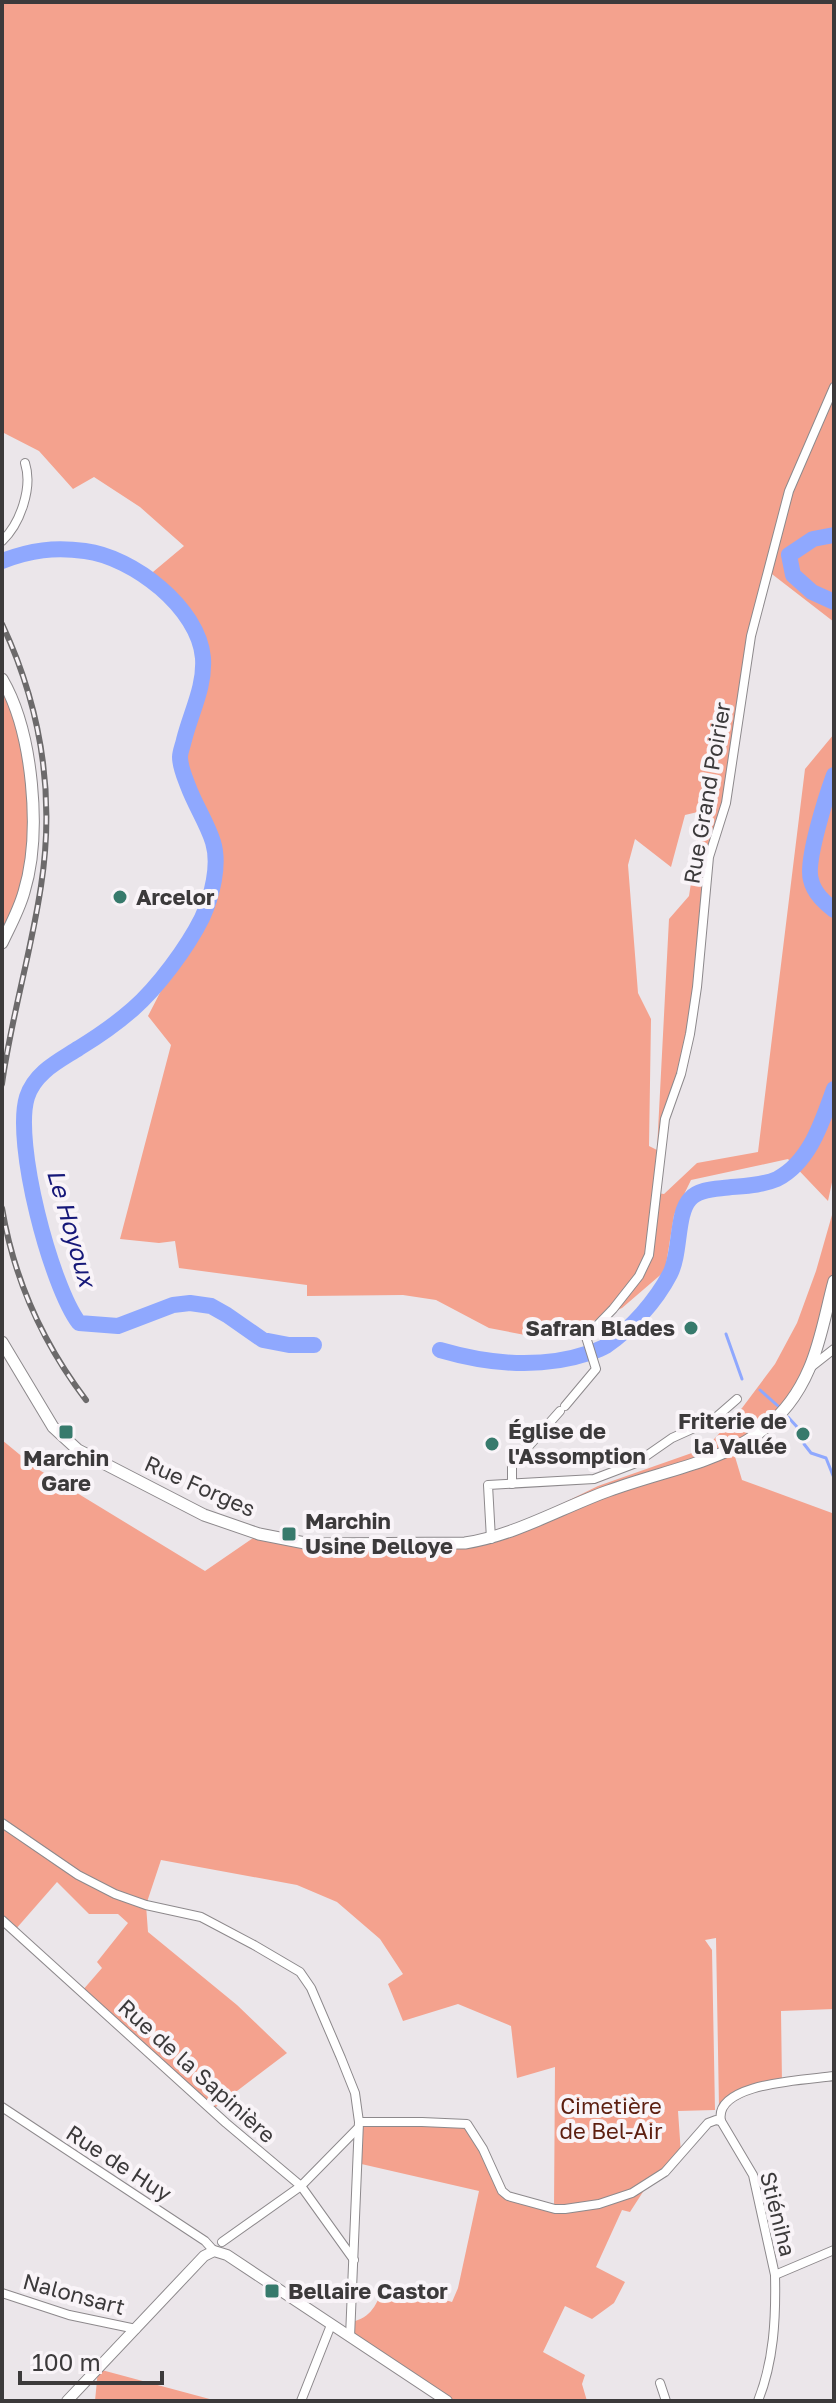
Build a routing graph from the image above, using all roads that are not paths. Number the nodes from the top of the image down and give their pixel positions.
1 (834, 387) edge
2 (25, 463) dead end
3 (2, 541) edge
4 (2, 679) edge
5 (2, 943) edge
6 (834, 1281) edge
7 (2, 1342) edge
8 (834, 1349) edge
9 (810, 1368) junction
10 (737, 1399) dead end
11 (512, 1484) junction
12 (491, 1539) junction
13 (2, 1823) edge
14 (2, 1920) edge
15 (834, 2076) edge
16 (2, 2107) edge
17 (721, 2121) junction
18 (359, 2125) junction
19 (301, 2186) junction
20 (222, 2242) dead end
21 (214, 2251) junction
22 (832, 2255) edge
23 (354, 2260) junction
24 (775, 2275) junction
25 (2, 2293) edge
26 (331, 2325) junction
27 (136, 2329) junction
28 (350, 2337) junction
29 (660, 2383) dead end
30 (67, 2401) edge
31 (301, 2401) edge
32 (447, 2401) edge
33 (666, 2401) edge
34 (758, 2401) edge

1 - 11 street, Rue Grand Poirier
2 - 3 street
4 - 5 main road
6 - 9 main road, Rue Forges
7 - 12 main road, Rue Forges
8 - 9 street
9 - 12 main road, Rue Forges
10 - 11 street
11 - 12 street
13 - 18 street
14 - 19 street, Rue de la Sapinière
15 - 17 street
16 - 21 street, Rue de Huy
17 - 18 street
17 - 24 street, Stiéniha
18 - 19 street
18 - 23 street
19 - 20 street
19 - 23 street, Rue de la Sapinière
21 - 26 street
21 - 27 street
22 - 24 street, Stiéniha
23 - 28 street
24 - 34 street, Stiéniha
25 - 27 street, Nalonsart
26 - 28 street
26 - 31 street
27 - 30 street
28 - 32 street
29 - 33 street

